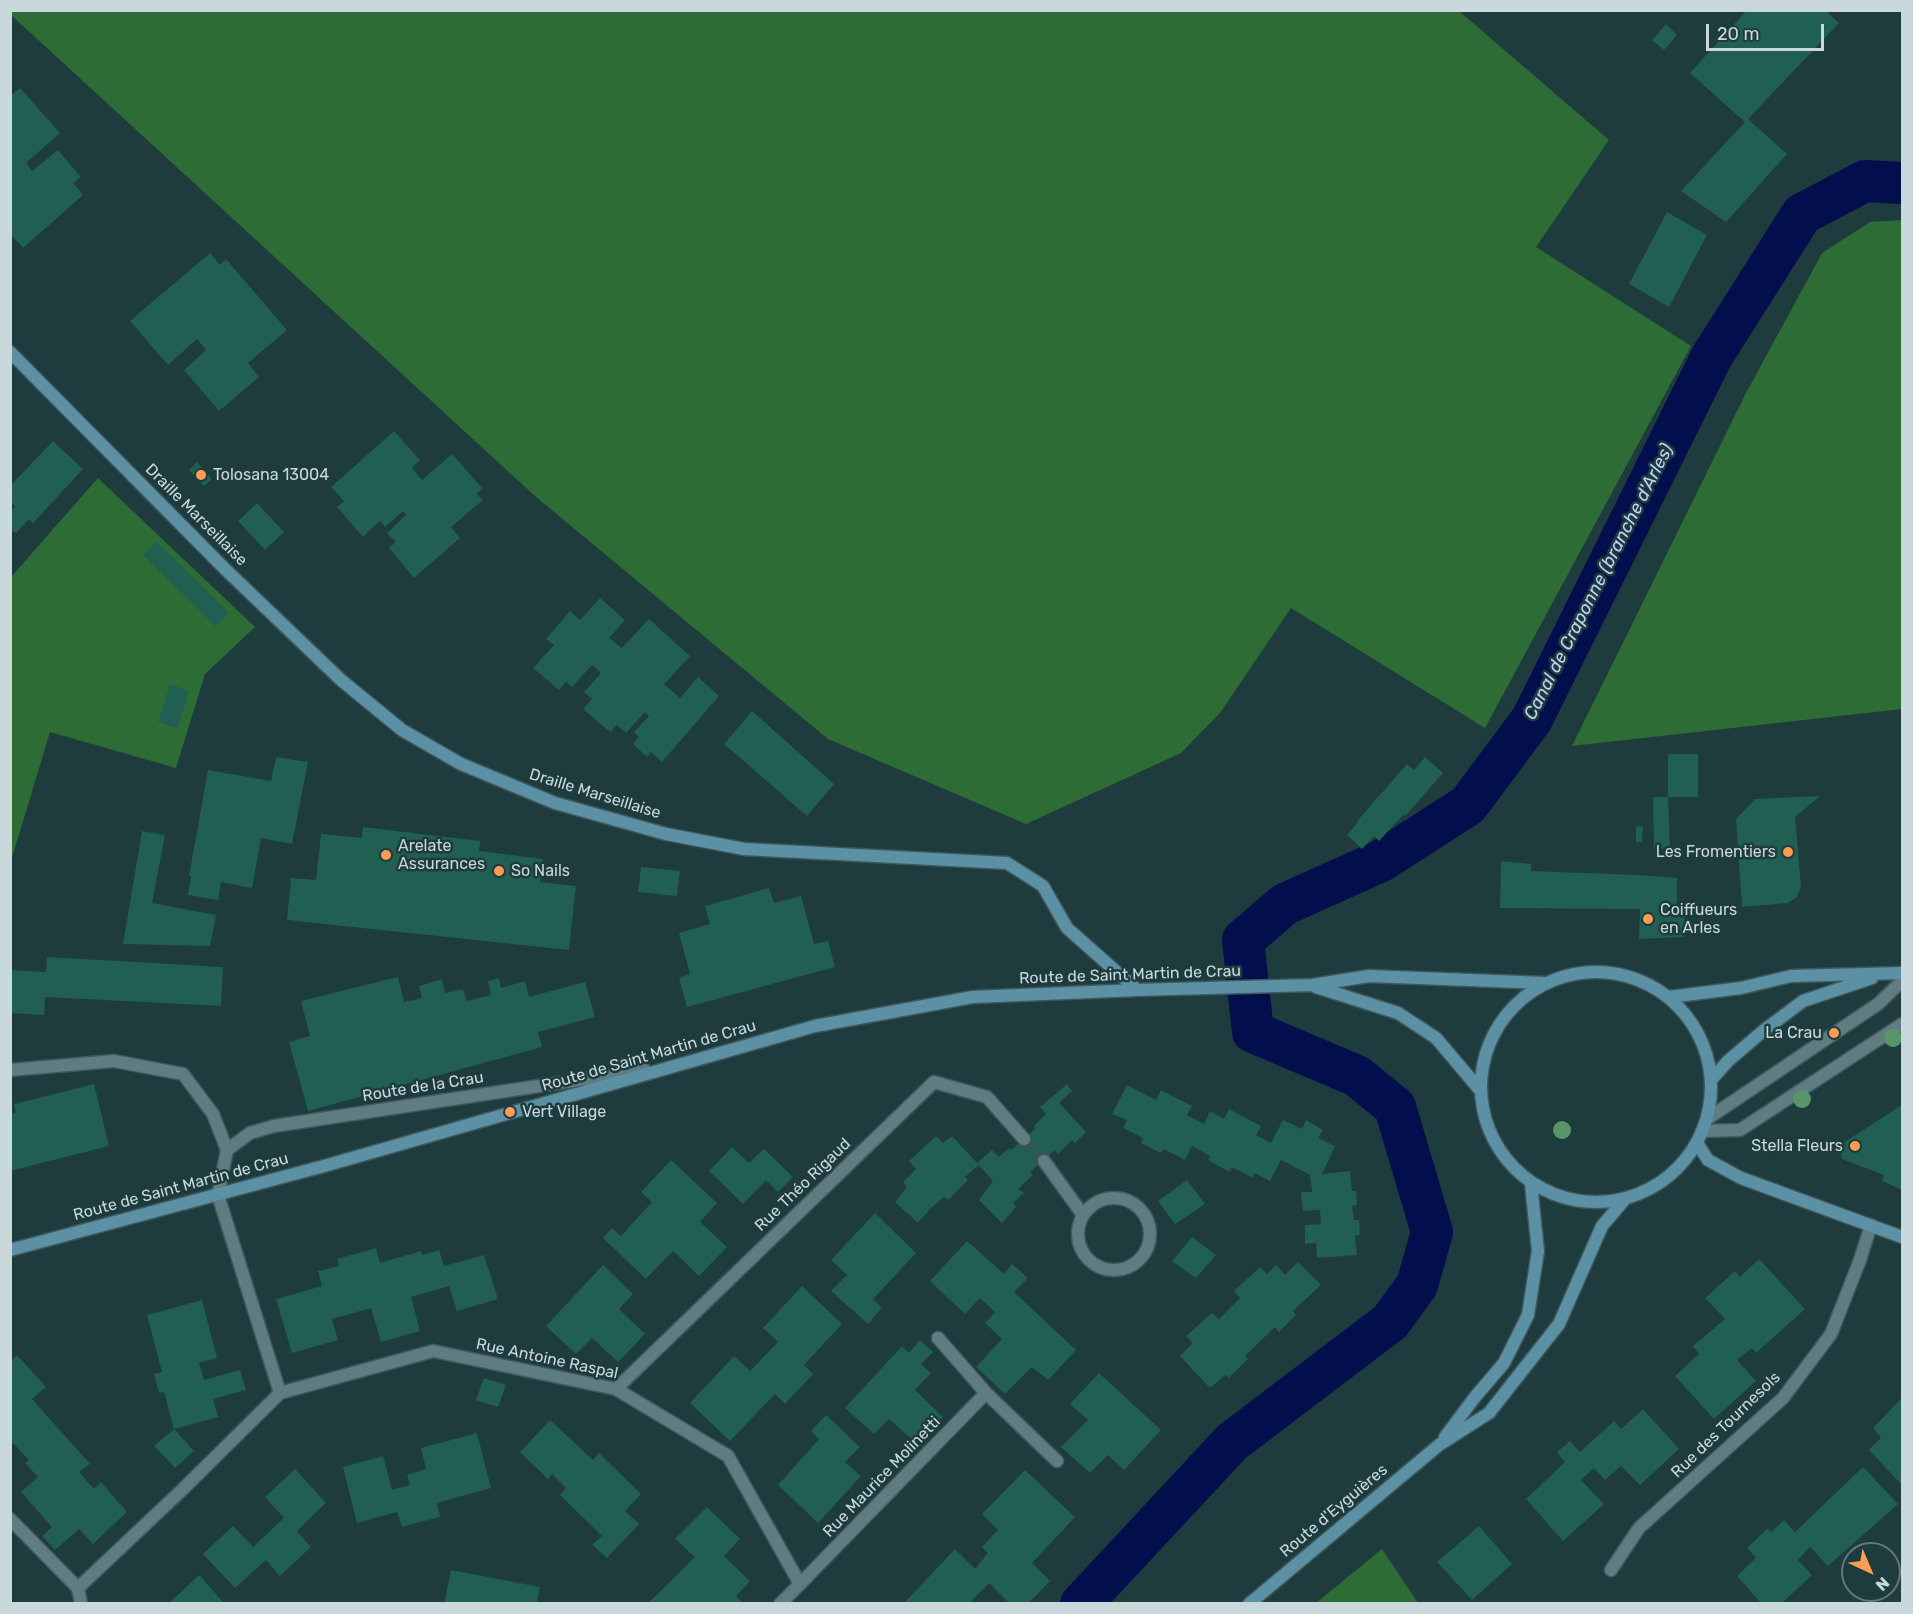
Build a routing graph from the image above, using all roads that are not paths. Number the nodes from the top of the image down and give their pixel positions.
1 (10, 351) edge
2 (1902, 973) edge
3 (1884, 974) junction
4 (1902, 981) edge
5 (1545, 983) junction
6 (1312, 986) junction
7 (1137, 990) junction
8 (1669, 997) junction
9 (1902, 1024) edge
10 (675, 1066) junction
11 (10, 1070) edge
12 (1711, 1080) junction
13 (1480, 1090) junction
14 (1705, 1125) junction
15 (1024, 1139) tunnel mouth
16 (1697, 1143) junction
17 (227, 1150) junction
18 (1044, 1161) tunnel mouth
19 (1531, 1184) junction
20 (218, 1195) junction
21 (1625, 1199) junction
22 (1083, 1215) junction
23 (1871, 1225) junction
24 (1902, 1237) edge
25 (10, 1250) edge
26 (938, 1338) dead end
27 (616, 1389) junction
28 (280, 1393) junction
29 (986, 1393) junction
30 (1440, 1445) junction
31 (1057, 1461) dead end
32 (10, 1519) edge
33 (1611, 1570) dead end
34 (800, 1584) junction
35 (78, 1588) junction
36 (81, 1604) edge
37 (780, 1604) edge
38 (1249, 1604) edge

1 - 7 main road, Draille Marseillaise
2 - 3 main road
3 - 8 main road
3 - 12 main road
4 - 14 street
5 - 6 main road, Route de Saint Martin de Crau
5 - 8 main road
5 - 13 main road
6 - 7 main road, Route de Saint Martin de Crau
6 - 13 main road, Route de Saint Martin de Crau
7 - 10 main road, Route de Saint Martin de Crau
8 - 12 main road
9 - 14 street
10 - 17 street, Route de la Crau
10 - 20 main road, Route de Saint Martin de Crau
11 - 17 street
12 - 14 main road
13 - 19 main road
14 - 16 main road
15 - 27 street, Rue Théo Rigaud
16 - 21 main road
16 - 23 main road
17 - 20 street
18 - 22 street
19 - 21 main road
19 - 30 main road, Route d'Eyguières
20 - 25 main road, Route de Saint Martin de Crau
20 - 28 street
21 - 30 main road, Route d'Eyguières
22 - 22 street
23 - 24 main road
23 - 33 street, Rue des Tournesols
26 - 29 street
27 - 28 street, Rue Antoine Raspal
27 - 34 street, Rue Antoine Raspal
28 - 35 street, Rue Antoine Raspal
29 - 31 street
29 - 34 street, Rue Maurice Molinetti
30 - 38 main road, Route d'Eyguières
32 - 35 street
34 - 37 street
35 - 36 street

